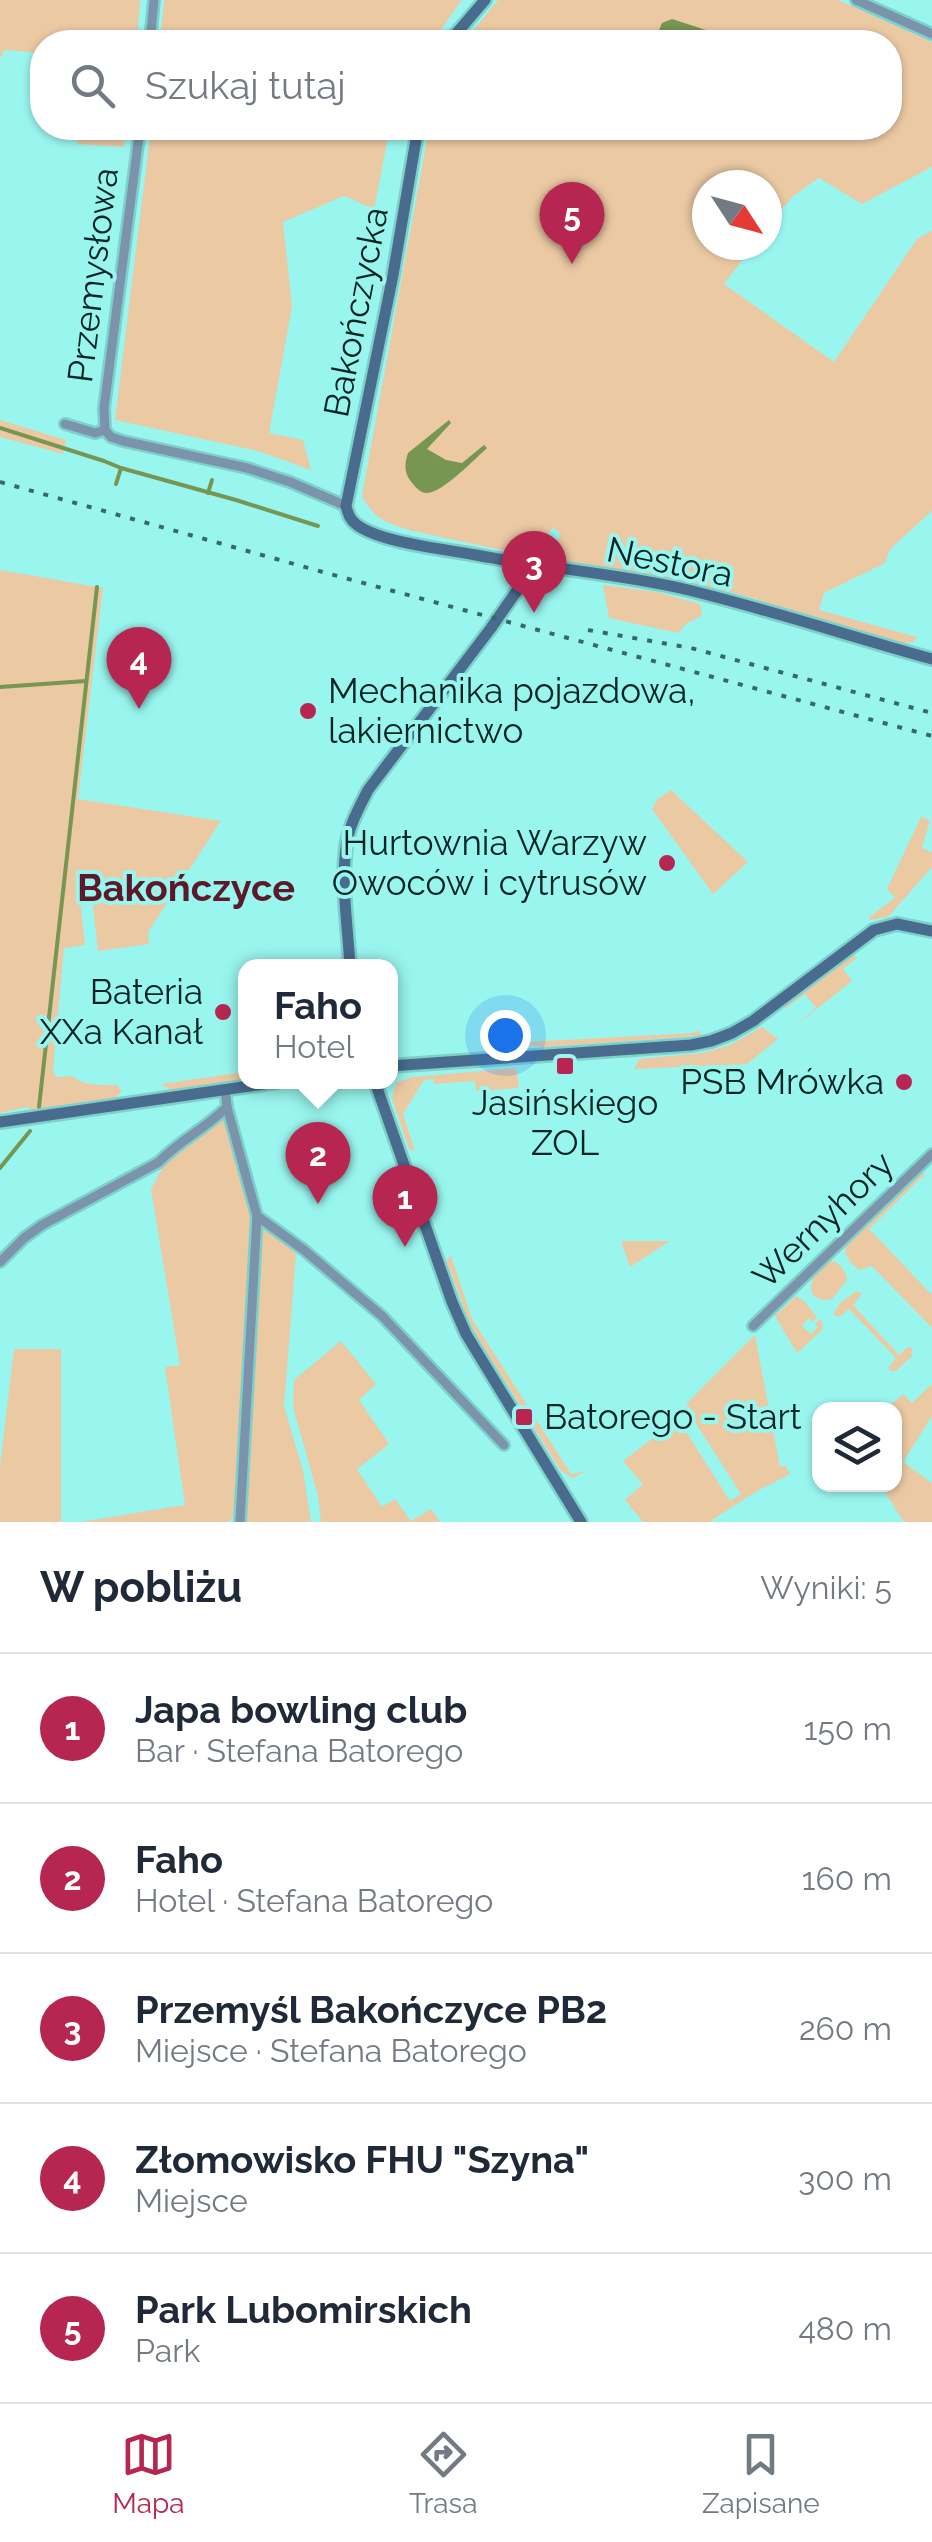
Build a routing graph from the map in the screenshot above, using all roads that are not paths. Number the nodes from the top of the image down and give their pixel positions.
1 (154, 0) edge
2 (484, 0) edge
3 (856, 0) edge
4 (151, 30) edge
5 (459, 30) edge
6 (932, 34) edge
7 (138, 140) edge
8 (416, 140) edge
9 (65, 424) dead end
10 (105, 430) junction
11 (346, 506) junction
12 (534, 566) junction
13 (932, 659) edge
14 (932, 931) edge
15 (350, 959) edge
16 (398, 1065) edge
17 (238, 1087) edge
18 (225, 1089) junction
19 (377, 1089) edge
20 (227, 1107) junction
21 (0, 1122) edge
22 (932, 1154) edge
23 (258, 1216) junction
24 (0, 1262) edge
25 (753, 1326) dead end
26 (504, 1445) dead end
27 (240, 1522) edge
28 (581, 1522) edge

1 - 4 street
2 - 5 street
3 - 6 street
7 - 10 street, Przemysłowa
8 - 11 street, Bakończycka
9 - 10 street, Przemysłowa
10 - 11 street, Przemysłowa
11 - 12 street, Nestora
12 - 13 street, Nestora
12 - 15 street
14 - 16 street
17 - 18 street
18 - 20 street
18 - 21 street
19 - 28 street
20 - 23 street
20 - 24 street
22 - 25 street, Wernyhory
23 - 26 street
23 - 27 street

